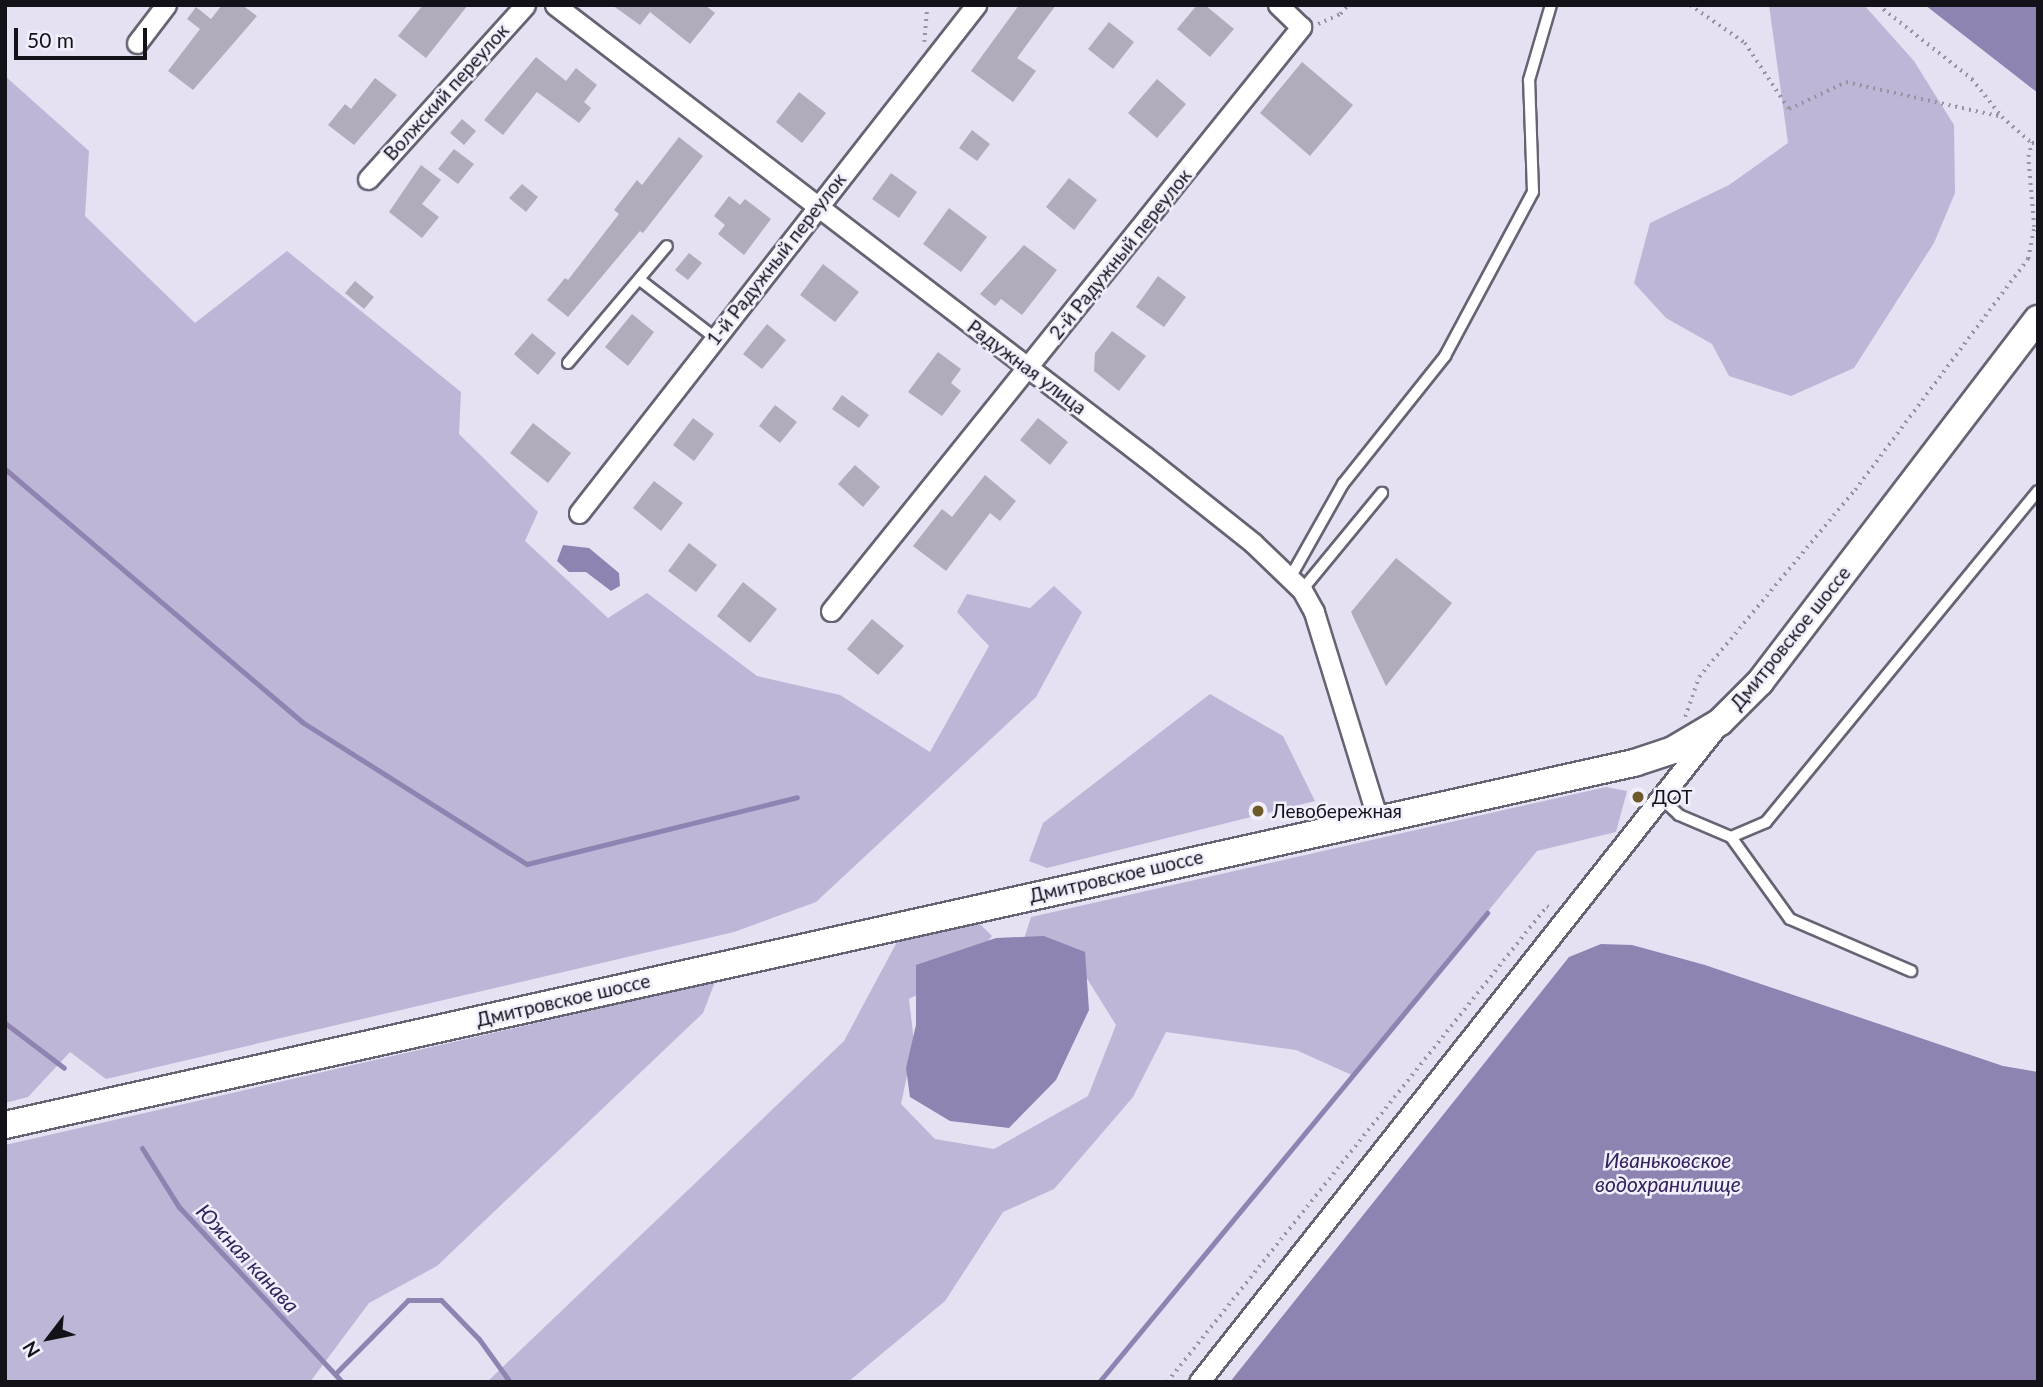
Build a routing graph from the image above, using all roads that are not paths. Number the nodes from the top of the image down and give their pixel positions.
1 (166, 5) edge
2 (524, 5) edge
3 (555, 5) edge
4 (976, 5) edge
5 (1278, 5) edge
6 (1551, 5) edge
7 (137, 43) dead end
8 (368, 179) dead end
9 (816, 208) junction
10 (667, 247) dead end
11 (640, 281) junction
12 (2038, 319) edge
13 (714, 337) junction
14 (568, 363) dead end
15 (1029, 368) junction
16 (2038, 491) edge
17 (1382, 493) dead end
18 (579, 513) dead end
19 (1296, 584) junction
20 (831, 611) dead end
21 (1720, 722) junction
22 (1661, 799) junction
23 (1377, 817) junction
24 (1731, 837) junction
25 (1911, 971) dead end
26 (5, 1125) edge
27 (1199, 1382) edge

1 - 7 street
2 - 8 street, Волжский переулок
3 - 9 street, Радужная улица
4 - 9 street, 1-й Радужный переулок
5 - 15 street, 2-й Радужный переулок
6 - 19 lane
9 - 13 street, 1-й Радужный переулок
9 - 15 street, Радужная улица
10 - 11 lane
11 - 13 lane
11 - 14 lane
12 - 21 street, Дмитровское шоссе
13 - 18 street, 1-й Радужный переулок
15 - 19 street, Радужная улица
15 - 20 street, 2-й Радужный переулок
16 - 24 lane
17 - 19 lane
19 - 23 street, Радужная улица
21 - 22 street
21 - 23 street, Дмитровское шоссе
22 - 24 lane
22 - 27 street
23 - 26 street, Дмитровское шоссе
24 - 25 lane

